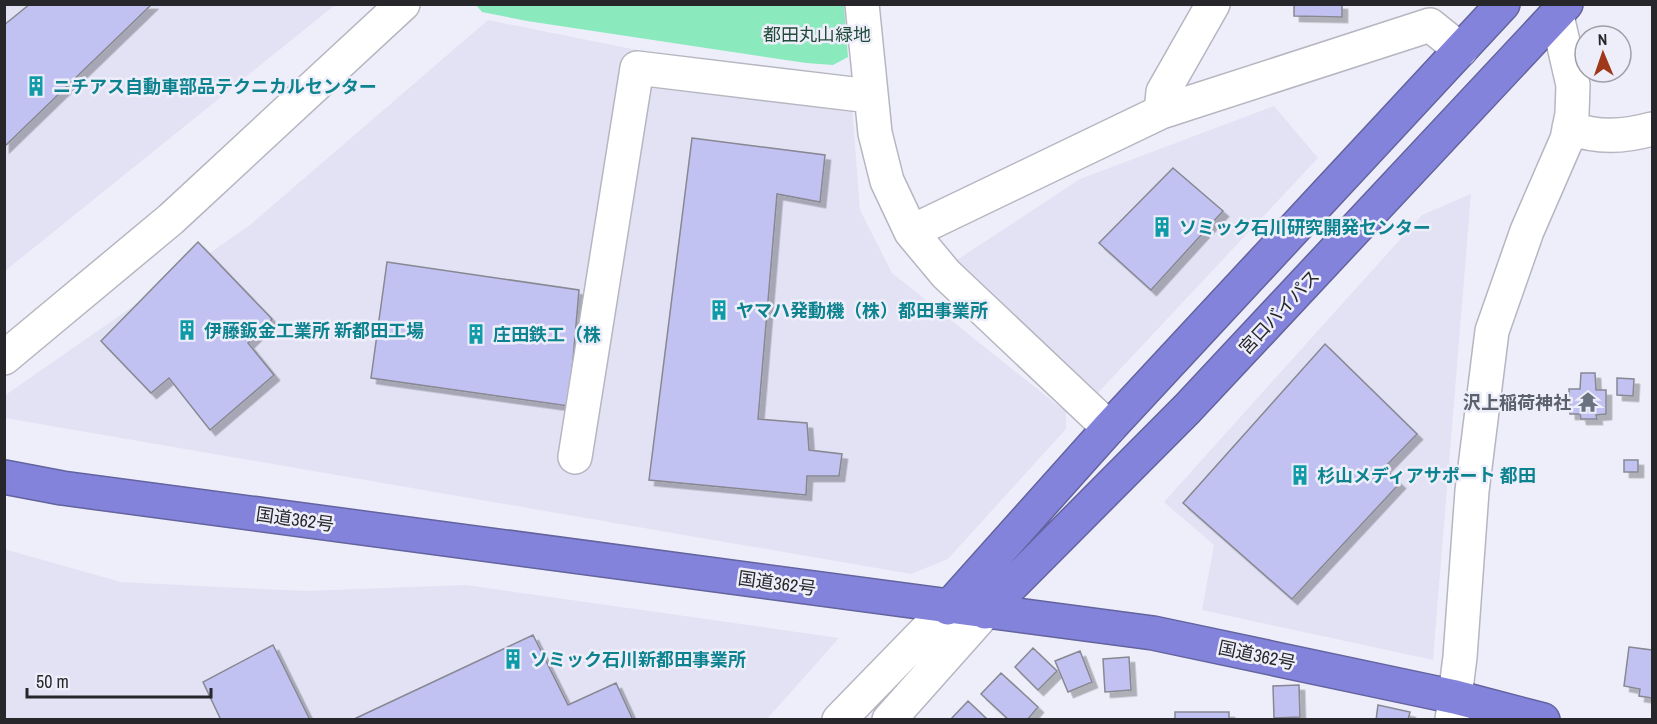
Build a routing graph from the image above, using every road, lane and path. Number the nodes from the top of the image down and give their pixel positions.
1 (403, 4) edge
2 (862, 4) edge
3 (1213, 4) edge
4 (1503, 4) edge
5 (1561, 10) edge
6 (1461, 50) junction
7 (870, 96) junction
8 (1161, 112) junction
9 (1569, 128) junction
10 (1653, 129) edge
11 (911, 232) junction
12 (4, 358) edge
13 (1109, 429) junction
14 (574, 457) dead end
15 (4, 477) edge
16 (948, 608) junction
17 (985, 612) junction
18 (1454, 708) edge
19 (839, 720) edge
20 (889, 720) edge
21 (1543, 720) edge

1 - 12 street
2 - 7 street
3 - 8 street
4 - 6 highway
5 - 9 street
5 - 17 highway, 宮口バイパス
6 - 8 street
6 - 13 highway
7 - 11 street
7 - 14 street
8 - 11 street
9 - 10 street
9 - 18 street
11 - 13 street
13 - 16 highway
15 - 16 highway, 国道362号
16 - 17 highway, 国道362号
16 - 19 street
17 - 18 highway, 国道362号
17 - 20 street
18 - 21 highway, 国道362号

